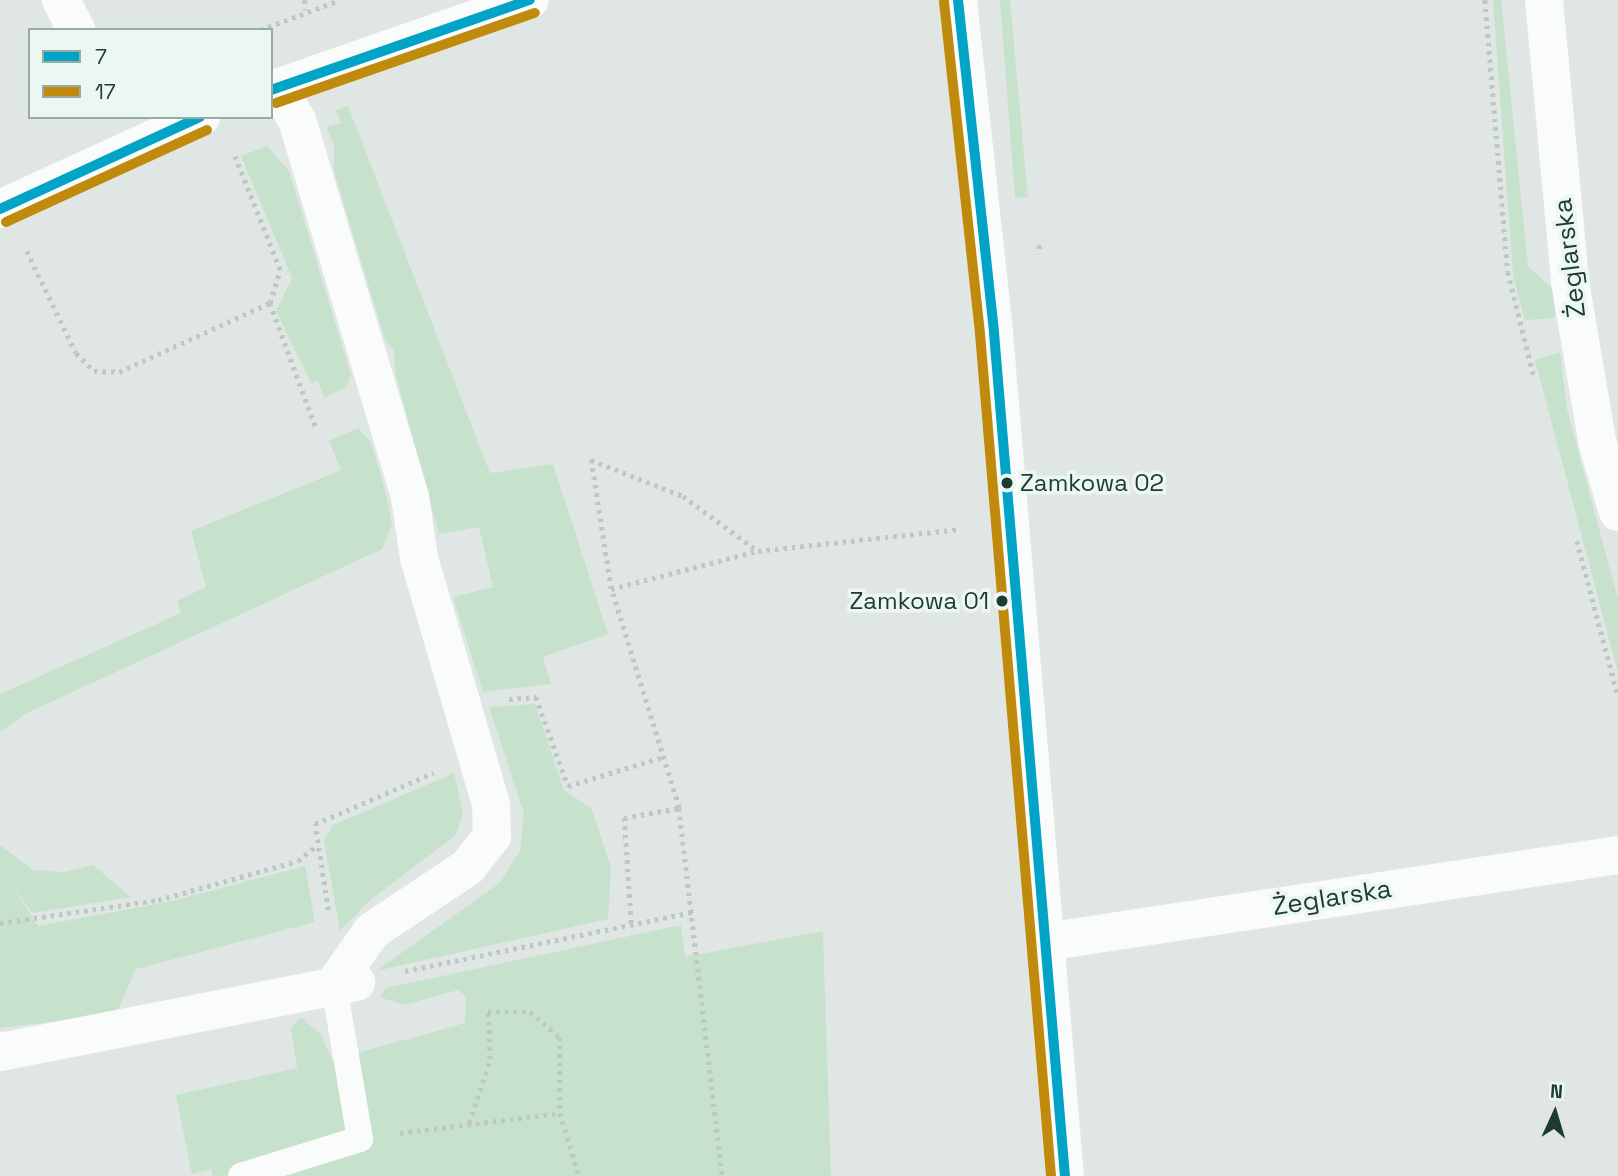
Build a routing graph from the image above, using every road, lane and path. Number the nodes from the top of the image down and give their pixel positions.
1 (61, 0) edge
2 (304, 0) edge
3 (340, 0) edge
4 (530, 0) edge
5 (958, 0) edge
6 (1544, 0) edge
7 (305, 10) junction
8 (75, 28) edge
9 (264, 28) edge
10 (274, 88) edge
11 (191, 119) edge
12 (125, 132) edge
13 (230, 144) dead end
14 (10, 223) edge
15 (1039, 245) dead end
16 (1040, 254) dead end
17 (270, 303) junction
18 (316, 428) dead end
19 (1618, 512) edge
20 (1011, 524) junction
21 (758, 551) junction
22 (611, 589) junction
23 (459, 702) junction
24 (475, 755) junction
25 (663, 757) junction
26 (679, 808) junction
27 (317, 845) junction
28 (1618, 855) edge
29 (692, 912) junction
30 (330, 921) dead end
31 (0, 923) edge
32 (631, 923) junction
33 (1045, 942) junction
34 (345, 984) junction
35 (0, 1052) edge
36 (561, 1113) junction
37 (470, 1123) junction
38 (360, 1139) junction
39 (241, 1176) edge
40 (579, 1176) edge
41 (722, 1176) edge
42 (1065, 1176) edge

1 - 8 street
2 - 7 path
3 - 7 path
4 - 10 street
5 - 20 street
6 - 19 street, Żeglarska
7 - 9 path
10 - 23 street
11 - 12 street
12 - 14 street
13 - 17 path
14 - 17 path
15 - 16 path
17 - 18 path
20 - 21 path
20 - 33 street
21 - 22 path
21 - 22 path
22 - 25 path
23 - 24 street
23 - 25 path
24 - 27 path
24 - 34 street
25 - 26 path
26 - 29 path
26 - 32 path
27 - 30 path
27 - 31 path
28 - 33 street, Żeglarska
29 - 32 path
29 - 41 path
32 - 34 path
33 - 42 street
34 - 35 street
34 - 38 lane
36 - 37 path
36 - 37 path
36 - 40 path
37 - 38 path
38 - 39 lane

